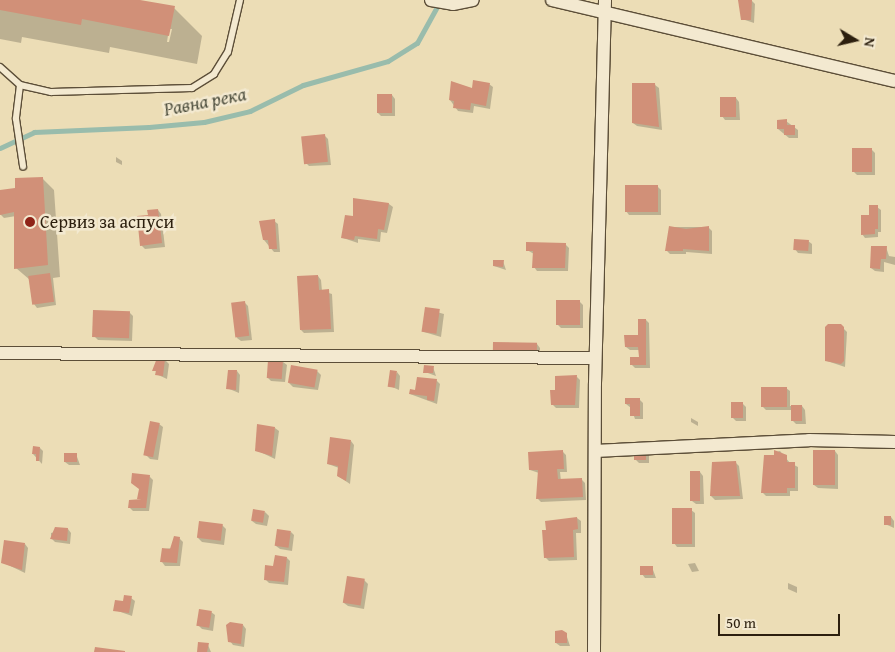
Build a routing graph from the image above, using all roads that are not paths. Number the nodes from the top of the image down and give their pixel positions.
1 (240, 0) edge
2 (431, 0) edge
3 (473, 0) edge
4 (552, 0) edge
5 (605, 6) edge
6 (0, 67) edge
7 (895, 81) edge
8 (20, 85) junction
9 (23, 166) dead end
10 (0, 353) edge
11 (595, 358) junction
12 (895, 442) edge
13 (595, 451) junction
14 (594, 652) edge

1 - 8 lane
2 - 3 street
4 - 5 street
5 - 7 street
5 - 11 street
6 - 8 lane
8 - 9 lane
10 - 11 street
11 - 13 street
12 - 13 street
13 - 14 street

